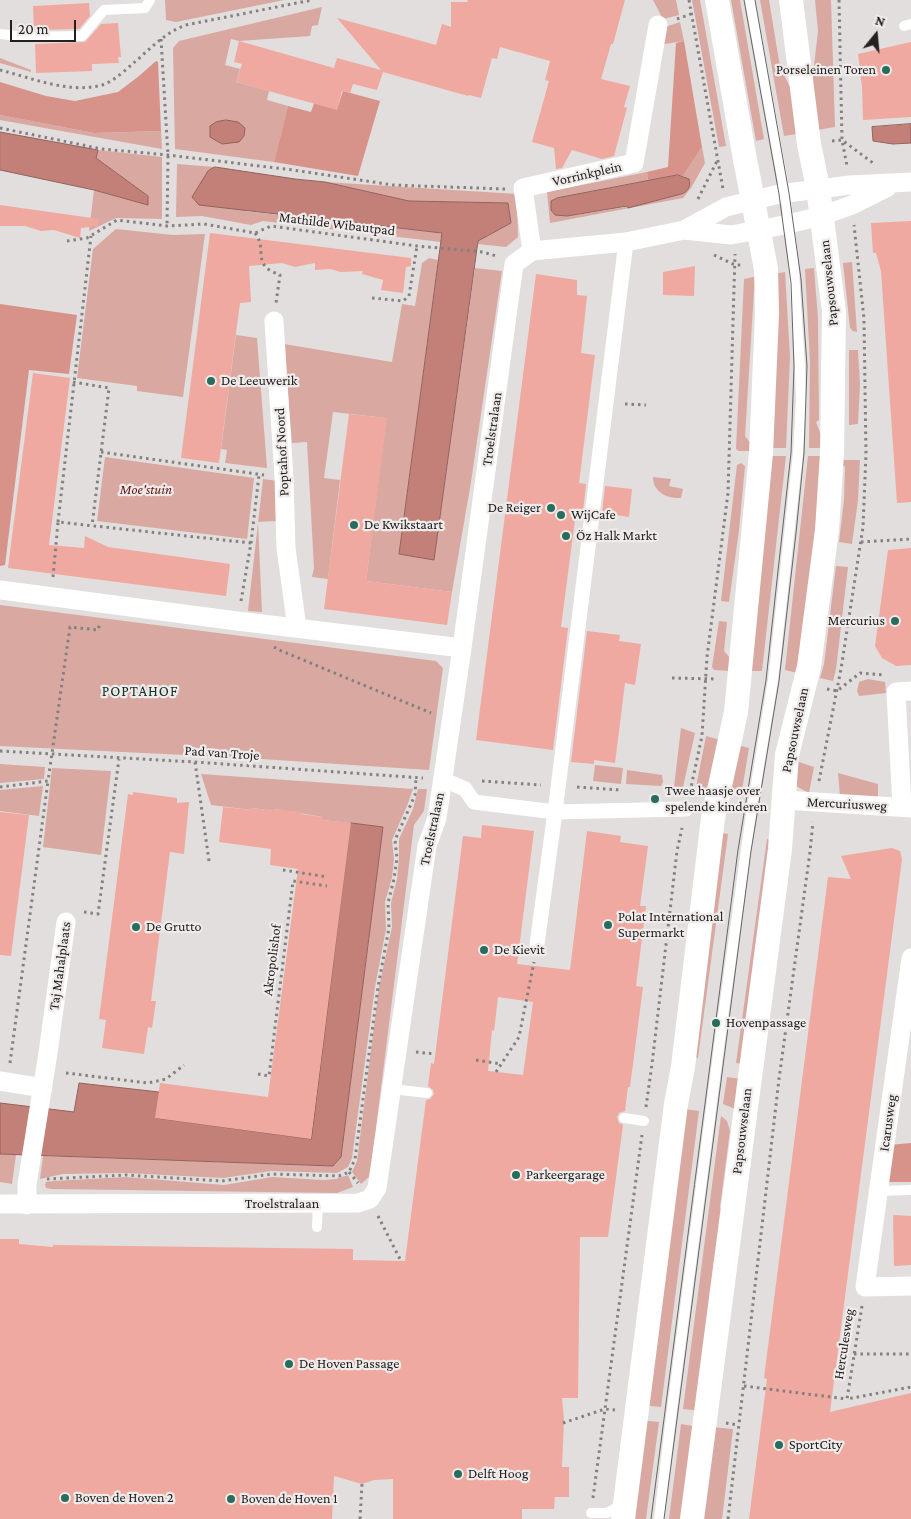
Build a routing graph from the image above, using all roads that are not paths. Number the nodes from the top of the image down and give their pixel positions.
1 (150, 0) edge
2 (717, 0) edge
3 (750, 0) edge
4 (791, 0) edge
5 (658, 25) dead end
6 (0, 34) edge
7 (902, 183) edge
8 (818, 188) junction
9 (785, 193) junction
10 (753, 201) junction
11 (821, 216) junction
12 (789, 224) junction
13 (684, 230) junction
14 (759, 230) junction
15 (626, 242) junction
16 (532, 251) junction
17 (274, 321) road end
18 (0, 590) edge
19 (297, 628) junction
20 (462, 648) junction
21 (911, 691) edge
22 (442, 779) junction
23 (784, 800) junction
24 (907, 808) edge
25 (686, 809) road end
26 (555, 812) junction
27 (66, 922) road end
28 (537, 944) road end
29 (911, 958) edge
30 (4, 1082) edge
31 (391, 1089) junction
32 (427, 1093) dead end
33 (42, 1095) junction
34 (624, 1118) dead end
35 (644, 1120) road end
36 (911, 1190) edge
37 (878, 1191) junction
38 (0, 1204) edge
39 (318, 1204) junction
40 (27, 1205) junction
41 (317, 1227) dead end
42 (911, 1286) edge
43 (625, 1510) edge
44 (591, 1513) road end
45 (659, 1519) edge
46 (692, 1519) edge

1 - 6 lane
2 - 10 street
3 - 9 lane, Papsouwselaan
4 - 8 street, Papsouwselaan
5 - 16 street, Vorrinkplein
7 - 8 street
7 - 11 street
8 - 9 street
8 - 11 street, Papsouwselaan
9 - 10 street
9 - 12 lane, Papsouwselaan
10 - 13 street
10 - 14 street
11 - 12 street
11 - 23 street, Papsouwselaan
12 - 14 street
12 - 45 lane, Papsouwselaan
13 - 14 street
13 - 15 street
14 - 43 street
15 - 16 street
15 - 26 street
16 - 20 street, Troelstralaan
17 - 19 street, Poptahof Noord
18 - 19 street
19 - 20 street
20 - 22 street, Troelstralaan
21 - 24 street
22 - 26 street
22 - 31 street, Troelstralaan
23 - 24 street, Mercuriusweg
23 - 46 street, Papsouwselaan
25 - 26 street
26 - 28 street
27 - 33 street, Taj Mahalplaats
29 - 37 street, Icarusweg
30 - 33 street
31 - 32 lane
31 - 39 street, Troelstralaan
33 - 40 street, Taj Mahalplaats
34 - 35 lane
36 - 37 lane
37 - 42 street, Icarusweg
38 - 40 street, Troelstralaan
39 - 40 street, Troelstralaan
39 - 41 lane
43 - 44 lane

